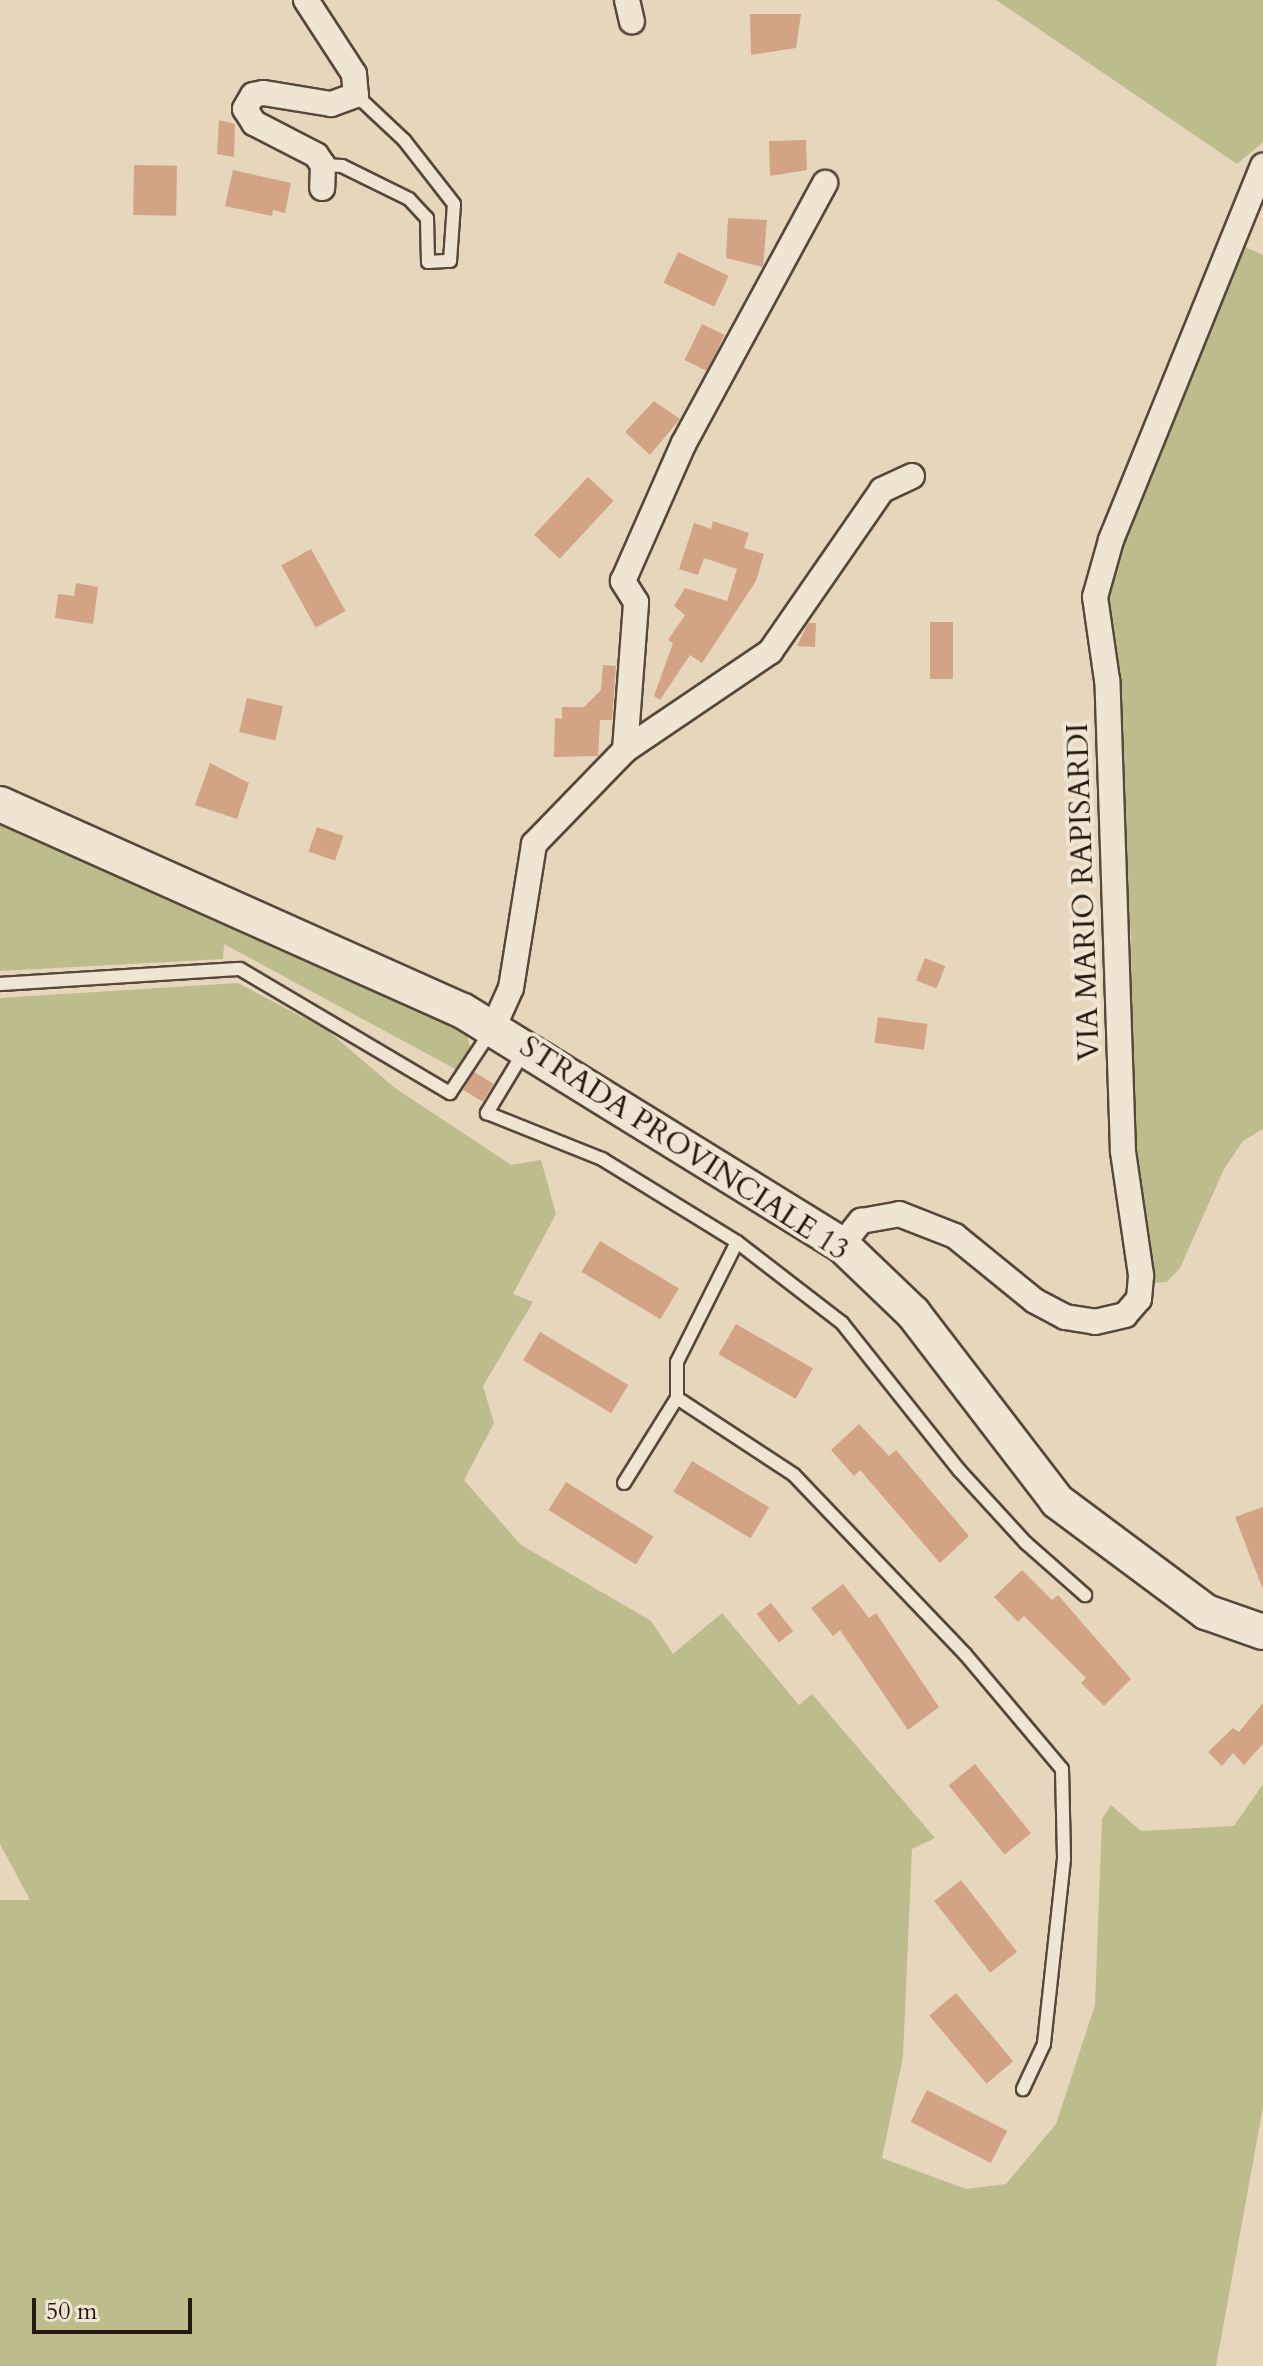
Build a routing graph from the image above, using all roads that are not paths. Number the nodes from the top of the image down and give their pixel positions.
1 (306, 0) edge
2 (356, 95) junction
3 (1263, 166) edge
4 (323, 177) joint
5 (825, 183) dead end
6 (912, 476) dead end
7 (625, 750) junction
8 (0, 804) edge
9 (0, 984) edge
10 (493, 1028) junction
11 (526, 1048) junction
12 (737, 1242) junction
13 (842, 1245) junction
14 (677, 1398) junction
15 (624, 1483) dead end
16 (1085, 1595) dead end
17 (1263, 1632) edge
18 (1023, 2089) dead end

1 - 2 street
2 - 4 street
2 - 4 lane
3 - 13 street, VIA MARIO RAPISARDI
5 - 7 street
6 - 7 street
7 - 10 street
8 - 10 main road, STRADA PROVINCIALE 13
9 - 10 lane
10 - 11 main road, STRADA PROVINCIALE 13
11 - 12 lane
11 - 13 main road, STRADA PROVINCIALE 13
12 - 14 lane
12 - 16 lane
13 - 17 main road, STRADA PROVINCIALE 13
14 - 15 lane
14 - 18 lane

